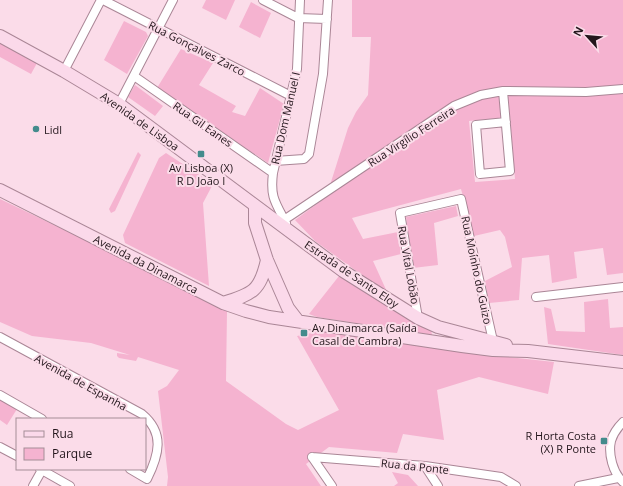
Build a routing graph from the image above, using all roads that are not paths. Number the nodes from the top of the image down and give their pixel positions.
1 (102, 0) edge
2 (173, 0) edge
3 (263, 0) edge
4 (300, 0) edge
5 (328, 0) edge
6 (298, 18) junction
7 (327, 19) junction
8 (158, 28) junction
9 (0, 36) edge
10 (64, 71) junction
11 (134, 76) junction
12 (623, 89) edge
13 (503, 91) junction
14 (291, 96) junction
15 (119, 104) junction
16 (506, 122) junction
17 (275, 161) junction
18 (273, 173) junction
19 (0, 190) edge
20 (461, 199) joint
21 (255, 206) junction
22 (271, 218) joint
23 (284, 220) junction
24 (291, 232) junction
25 (267, 260) junction
26 (623, 287) edge
27 (536, 297) dead end
28 (223, 303) junction
29 (418, 318) junction
30 (298, 321) junction
31 (0, 337) edge
32 (493, 341) junction
33 (528, 351) junction
34 (623, 362) edge
35 (0, 395) edge
36 (40, 418) edge
37 (623, 422) edge
38 (0, 447) edge
39 (16, 455) edge
40 (425, 466) junction
41 (41, 470) edge
42 (132, 470) edge
43 (621, 480) edge
44 (33, 486) edge
45 (70, 486) edge
46 (332, 486) edge
47 (438, 486) edge
48 (516, 486) edge
49 (579, 486) edge

1 - 8 street, Rua Gonçalves Zarco
1 - 10 street
2 - 8 street
3 - 6 street
4 - 6 street, Rua Dom Manuel I
5 - 7 street
6 - 7 street
6 - 14 street, Rua Dom Manuel I
7 - 17 street
8 - 11 street
8 - 14 street, Rua Gonçalves Zarco
9 - 10 main road, Avenida de Lisboa
10 - 15 main road, Avenida de Lisboa
11 - 15 street
11 - 18 street, Rua Gil Eanes
12 - 13 street, Rua Virgílio Ferreira
13 - 16 street
13 - 23 street, Rua Virgílio Ferreira
14 - 17 street, Rua Dom Manuel I
15 - 21 main road, Avenida de Lisboa
16 - 16 street
17 - 18 street, Rua Dom Manuel I
18 - 23 street, Rua Dom Manuel I
19 - 28 main road, Avenida da Dinamarca
20 - 29 street, Rua Vital Lobão
20 - 32 street, Rua Moínho do Guizo
21 - 22 main road, Avenida de Lisboa
21 - 25 main road
22 - 24 main road, Estrada de Santo Eloy
23 - 24 street, Rua Dom Manuel I
24 - 29 main road, Estrada de Santo Eloy
25 - 28 main road
25 - 30 main road
26 - 27 street
28 - 30 main road, Avenida da Dinamarca
29 - 32 main road, Estrada de Santo Eloy
30 - 33 main road, Estrada de Santo Eloy
31 - 42 street, Avenida de Espanha
32 - 33 main road, Estrada de Santo Eloy
33 - 34 main road, Estrada de Santo Eloy
35 - 36 street
37 - 43 street
38 - 39 street
40 - 46 street, Rua da Ponte
40 - 47 street
40 - 48 street, Rua da Ponte
41 - 44 street
41 - 45 street
43 - 49 street

